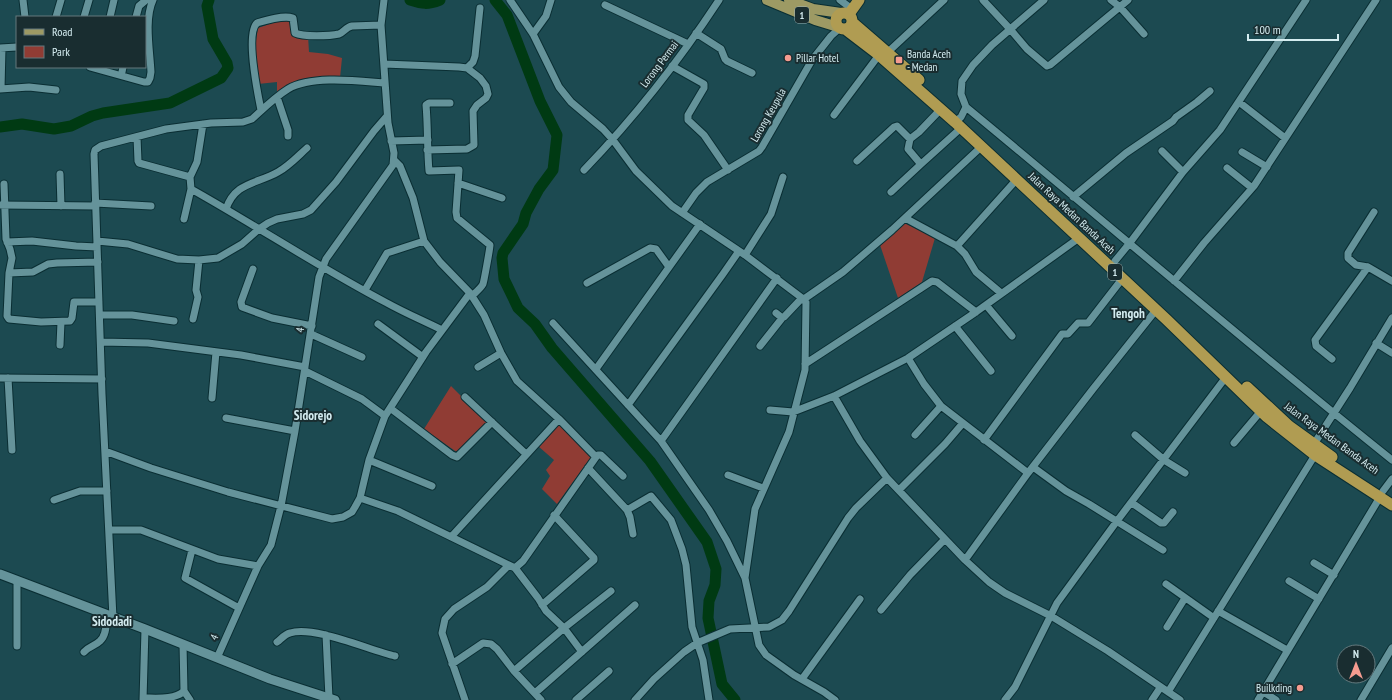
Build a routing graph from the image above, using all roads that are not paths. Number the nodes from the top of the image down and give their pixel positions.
1 (23, 0) edge
2 (61, 0) edge
3 (89, 0) edge
4 (114, 0) edge
5 (146, 0) edge
6 (153, 0) edge
7 (384, 0) edge
8 (551, 0) edge
9 (719, 0) edge
10 (767, 0) edge
11 (789, 0) edge
12 (840, 0) edge
13 (944, 0) edge
14 (983, 0) edge
15 (1044, 0) edge
16 (1111, 0) edge
17 (1128, 0) edge
18 (1306, 0) edge
19 (1376, 0) edge
20 (511, 1) edge
21 (804, 3) edge
22 (605, 5) dead end
23 (1120, 7) junction
24 (480, 8) dead end
25 (25, 16) edge
26 (56, 16) edge
27 (84, 16) edge
28 (110, 16) edge
29 (136, 16) edge
30 (847, 18) edge
31 (381, 25) junction
32 (1010, 29) junction
33 (696, 33) junction
34 (533, 34) junction
35 (1144, 34) dead end
36 (688, 44) junction
37 (16, 47) edge
38 (1, 48) edge
39 (884, 54) junction
40 (384, 64) junction
41 (672, 66) junction
42 (94, 68) edge
43 (111, 68) edge
44 (467, 68) junction
45 (123, 70) edge
46 (752, 73) dead end
47 (150, 78) junction
48 (385, 83) junction
49 (1, 89) edge
50 (56, 90) dead end
51 (1210, 90) dead end
52 (277, 97) junction
53 (1239, 102) junction
54 (450, 103) dead end
55 (966, 107) junction
56 (941, 109) junction
57 (262, 110) junction
58 (834, 115) dead end
59 (387, 116) junction
60 (959, 122) junction
61 (203, 124) junction
62 (288, 136) dead end
63 (137, 137) junction
64 (1285, 138) junction
65 (910, 139) junction
66 (391, 140) junction
67 (428, 140) junction
68 (613, 140) junction
69 (981, 147) junction
70 (307, 148) dead end
71 (427, 150) junction
72 (1162, 152) dead end
73 (1242, 152) dead end
74 (394, 160) junction
75 (857, 161) dead end
76 (920, 165) junction
77 (1227, 168) dead end
78 (1267, 168) junction
79 (584, 170) dead end
80 (728, 170) junction
81 (1183, 172) junction
82 (60, 174) dead end
83 (190, 177) junction
84 (783, 177) dead end
85 (1017, 179) junction
86 (458, 183) junction
87 (4, 184) dead end
88 (1252, 188) junction
89 (191, 189) junction
90 (891, 192) dead end
91 (1073, 197) junction
92 (502, 198) dead end
93 (96, 204) junction
94 (2, 206) edge
95 (61, 206) junction
96 (151, 206) dead end
97 (226, 209) junction
98 (1374, 212) dead end
99 (682, 213) junction
100 (905, 218) junction
101 (184, 219) dead end
102 (700, 224) junction
103 (260, 229) junction
104 (1080, 238) junction
105 (424, 241) junction
106 (7, 242) junction
107 (97, 244) junction
108 (1130, 244) junction
109 (957, 246) junction
110 (739, 251) junction
111 (745, 255) junction
112 (199, 260) junction
113 (1115, 261) junction
114 (98, 262) junction
115 (323, 266) junction
116 (669, 267) junction
117 (1368, 268) junction
118 (253, 269) dead end
119 (8, 273) junction
120 (777, 278) junction
121 (1122, 279) junction
122 (1174, 281) junction
123 (1392, 282) edge
124 (587, 283) dead end
125 (365, 290) junction
126 (1001, 293) junction
127 (471, 294) junction
128 (803, 298) junction
129 (99, 302) junction
130 (986, 305) junction
131 (1156, 310) junction
132 (976, 312) junction
133 (776, 313) dead end
134 (100, 315) junction
135 (783, 317) junction
136 (1169, 317) junction
137 (1392, 318) edge
138 (193, 319) dead end
139 (174, 321) dead end
140 (61, 322) junction
141 (553, 323) dead end
142 (378, 324) dead end
143 (312, 326) junction
144 (955, 326) junction
145 (442, 330) junction
146 (311, 334) junction
147 (1012, 336) dead end
148 (101, 342) junction
149 (1376, 343) junction
150 (60, 345) dead end
151 (760, 346) dead end
152 (216, 352) junction
153 (501, 353) junction
154 (1392, 353) edge
155 (362, 357) dead end
156 (423, 357) junction
157 (908, 358) junction
158 (1332, 359) dead end
159 (805, 364) junction
160 (478, 367) dead end
161 (305, 369) junction
162 (596, 369) junction
163 (991, 371) dead end
164 (1226, 377) junction
165 (0, 378) edge
166 (8, 378) junction
167 (102, 379) junction
168 (465, 396) dead end
169 (834, 396) junction
170 (212, 398) dead end
171 (628, 405) junction
172 (941, 406) junction
173 (390, 408) junction
174 (770, 410) dead end
175 (1261, 411) junction
176 (793, 412) junction
177 (1333, 413) junction
178 (385, 416) junction
179 (226, 418) dead end
180 (559, 419) junction
181 (492, 422) junction
182 (964, 423) junction
183 (295, 431) junction
184 (915, 435) dead end
185 (1135, 435) dead end
186 (984, 440) junction
187 (661, 441) junction
188 (1234, 443) dead end
189 (12, 450) dead end
190 (1314, 450) junction
191 (105, 451) junction
192 (526, 454) junction
193 (596, 457) junction
194 (369, 460) junction
195 (1164, 460) junction
196 (1392, 460) edge
197 (1033, 467) junction
198 (588, 468) junction
199 (1028, 473) junction
200 (1185, 473) dead end
201 (623, 476) dead end
202 (728, 476) dead end
203 (887, 478) junction
204 (1392, 479) edge
205 (432, 486) dead end
206 (763, 488) junction
207 (899, 490) junction
208 (107, 491) junction
209 (1385, 495) edge
210 (360, 498) junction
211 (54, 500) dead end
212 (1132, 503) junction
213 (1392, 505) edge
214 (281, 506) junction
215 (627, 510) junction
216 (1173, 512) dead end
217 (554, 515) junction
218 (1117, 522) junction
219 (109, 530) junction
220 (633, 534) dead end
221 (451, 537) junction
222 (945, 539) junction
223 (192, 550) junction
224 (1162, 550) dead end
225 (965, 560) junction
226 (1314, 564) dead end
227 (258, 566) junction
228 (511, 567) junction
229 (0, 574) edge
230 (1334, 575) junction
231 (745, 578) junction
232 (17, 581) junction
233 (1289, 581) dead end
234 (1166, 584) dead end
235 (611, 591) dead end
236 (860, 598) dead end
237 (1185, 598) junction
238 (1319, 599) junction
239 (542, 605) junction
240 (635, 605) dead end
241 (239, 608) junction
242 (881, 610) dead end
243 (1216, 615) junction
244 (1050, 616) junction
245 (110, 617) junction
246 (1167, 627) dead end
247 (564, 628) junction
248 (754, 628) junction
249 (145, 629) junction
250 (326, 635) junction
251 (277, 642) dead end
252 (699, 642) junction
253 (183, 644) junction
254 (17, 646) dead end
255 (1392, 648) edge
256 (1287, 650) junction
257 (84, 652) dead end
258 (582, 652) junction
259 (395, 656) dead end
260 (217, 658) junction
261 (452, 664) junction
262 (514, 671) junction
263 (609, 671) dead end
264 (802, 679) junction
265 (1160, 688) junction
266 (184, 691) junction
267 (1262, 691) junction
268 (1168, 692) junction
269 (534, 693) junction
270 (144, 699) edge
271 (332, 699) edge
272 (190, 700) edge
273 (465, 700) edge
274 (541, 700) edge
275 (576, 700) edge
276 (635, 700) edge
277 (709, 700) edge
278 (835, 700) edge
279 (1005, 700) edge
280 (1152, 700) edge
281 (1180, 700) edge
282 (1258, 700) edge
283 (1276, 700) edge
284 (1361, 700) edge

1 - 25 street
2 - 26 street
3 - 27 street
4 - 28 street
5 - 29 street
6 - 47 street
7 - 31 street
8 - 34 street
9 - 33 street, Lorong Permai
10 - 30 main road, 1
11 - 21 main road, 1
12 - 30 street
13 - 39 street
14 - 32 street
15 - 32 street
16 - 23 street
17 - 23 street
18 - 53 street
19 - 64 street
20 - 34 street
21 - 30 main road, 1
22 - 36 street
23 - 32 street
23 - 35 street
24 - 44 street
30 - 39 highway, Jalan Raya Medan Banda Aceh / 1
30 - 80 street, Lorong Keupula
31 - 40 street
31 - 57 street
32 - 55 street
33 - 36 street, Lorong Permai
33 - 46 street
34 - 68 street
36 - 41 street, Lorong Permai
37 - 38 street
38 - 49 street
39 - 56 highway, Jalan Raya Medan Banda Aceh / 1
39 - 58 street
39 - 60 highway, Jalan Raya Medan Banda Aceh / 1
40 - 44 street
40 - 48 street
41 - 68 street, Lorong Permai
41 - 80 street
42 - 47 street
43 - 45 street
44 - 71 street
45 - 47 street
48 - 52 street
48 - 59 street
49 - 50 street
51 - 91 street
52 - 57 street
52 - 62 street
53 - 64 street
53 - 81 street
54 - 67 street
55 - 60 street
55 - 91 street
56 - 60 highway, Jalan Raya Medan Banda Aceh / 1
56 - 65 street
57 - 61 street
59 - 66 street
59 - 103 street
60 - 69 highway, Jalan Raya Medan Banda Aceh / 1
60 - 76 street
60 - 113 highway, Jalan Raya Medan Banda Aceh / 1
61 - 63 street
61 - 83 street
63 - 83 street
63 - 93 street
64 - 78 street
65 - 75 street
65 - 76 street
66 - 67 street
66 - 74 street
67 - 71 street
68 - 79 street, Lorong Permai
68 - 99 street
69 - 85 highway, Jalan Raya Medan Banda Aceh / 1
69 - 100 street
70 - 97 street
71 - 86 street
72 - 81 street
73 - 78 street
74 - 105 street
74 - 115 street, 4
76 - 90 street
77 - 88 street
78 - 88 street
80 - 99 street, Lorong Keupula
81 - 108 street
82 - 95 street
83 - 89 street
84 - 111 street
85 - 104 highway, Jalan Raya Medan Banda Aceh / 1
85 - 109 street
86 - 92 street
86 - 127 street
87 - 94 street
88 - 122 street
89 - 97 street
89 - 101 street
91 - 108 street
93 - 95 street
93 - 96 street
93 - 107 street
94 - 95 street
94 - 106 street
97 - 103 street
98 - 117 street
99 - 102 street
100 - 109 street
100 - 128 street
102 - 110 street
102 - 116 street
103 - 112 street
103 - 115 street
104 - 121 highway, Jalan Raya Medan Banda Aceh / 1
104 - 126 street
105 - 125 street
105 - 127 street
106 - 107 street
106 - 119 street
107 - 112 street
107 - 114 street
108 - 113 street
108 - 122 street
109 - 126 street
110 - 111 street
110 - 171 street
111 - 120 street
112 - 138 street
113 - 136 highway, Jalan Raya Medan Banda Aceh / 1
114 - 119 street
114 - 129 street
115 - 125 street
115 - 143 street, 4
116 - 124 street
116 - 162 street
117 - 123 street
117 - 158 street
118 - 143 street
119 - 140 street
120 - 128 street
120 - 187 street
121 - 131 highway, Jalan Raya Medan Banda Aceh / 1
121 - 186 street
122 - 177 street
125 - 145 street
126 - 130 street
127 - 145 street
127 - 153 street
128 - 135 street
128 - 159 street
129 - 134 street
129 - 140 street
130 - 132 street
130 - 147 street
131 - 136 highway, Jalan Raya Medan Banda Aceh / 1
131 - 197 street
132 - 144 street
132 - 159 street
133 - 135 street
134 - 139 street
134 - 148 street
135 - 151 street
136 - 164 highway, Jalan Raya Medan Banda Aceh / 1
136 - 190 highway, Jalan Raya Medan Banda Aceh / 1
137 - 149 street
140 - 150 street
141 - 162 street
142 - 156 street
143 - 146 street, 4
144 - 157 street
144 - 163 street
145 - 156 street
146 - 155 street
146 - 161 street, 4
148 - 152 street
148 - 167 street
149 - 154 street
149 - 177 street
152 - 161 street
152 - 170 street
153 - 160 street
153 - 180 street
156 - 173 street
157 - 169 street
157 - 172 street
159 - 176 street
161 - 178 street
161 - 183 street, 4
162 - 171 street
164 - 175 highway, Jalan Raya Medan Banda Aceh / 1
164 - 195 street
165 - 166 street
166 - 167 street
166 - 189 street
167 - 191 street
168 - 181 street
169 - 176 street
169 - 203 street
171 - 187 street
172 - 182 street
172 - 184 street
173 - 178 street
173 - 181 street
174 - 176 street
175 - 188 street
175 - 190 highway, Jalan Raya Medan Banda Aceh / 1
176 - 206 street
177 - 190 street
177 - 196 street
178 - 194 street
179 - 183 street
180 - 192 street
180 - 193 street
181 - 192 street
182 - 186 street
182 - 207 street
183 - 214 street, 4
185 - 195 street
186 - 199 street
187 - 231 street
190 - 209 highway, Jalan Raya Medan Banda Aceh / 1
190 - 243 street
191 - 208 street
191 - 214 street
192 - 221 street
193 - 198 street
193 - 201 street
194 - 205 street
194 - 210 street
195 - 200 street
195 - 212 street
197 - 199 street
197 - 218 street
198 - 215 street
198 - 217 street
199 - 225 street
202 - 206 street
203 - 207 street
203 - 248 street
204 - 209 street
206 - 231 street
207 - 222 street
208 - 211 street
208 - 219 street
209 - 213 highway, Jalan Raya Medan Banda Aceh / 1
209 - 230 street
210 - 214 street
210 - 221 street
212 - 216 street
212 - 218 street
214 - 227 street, 4
215 - 220 street
215 - 252 street
217 - 228 street
217 - 239 street
218 - 224 street
218 - 244 street
219 - 223 street
219 - 245 street
221 - 228 street
222 - 225 street
222 - 242 street
223 - 227 street
223 - 241 street
225 - 244 street
226 - 230 street
227 - 241 street, 4
228 - 239 street
228 - 261 street
229 - 232 street
230 - 238 street
231 - 248 street
232 - 245 street
232 - 254 street
233 - 238 street
234 - 237 street
235 - 247 street
236 - 264 street
237 - 243 street
237 - 246 street
238 - 256 street
239 - 247 street
240 - 258 street
241 - 260 street, 4
243 - 256 street
243 - 268 street
244 - 265 street
244 - 279 street
245 - 249 street
245 - 257 street
247 - 258 street
247 - 262 street
248 - 252 street
248 - 264 street
249 - 253 street
249 - 270 street
250 - 251 street
250 - 259 street
250 - 271 street
252 - 276 street
252 - 277 street
253 - 260 street
253 - 266 street
255 - 284 street
256 - 267 street
258 - 269 street
260 - 271 street
261 - 262 street
261 - 273 street
262 - 269 street
263 - 275 street
264 - 278 street
265 - 268 street
265 - 280 street
266 - 270 street
266 - 272 street
267 - 282 street
267 - 283 street
268 - 281 street
269 - 274 street

